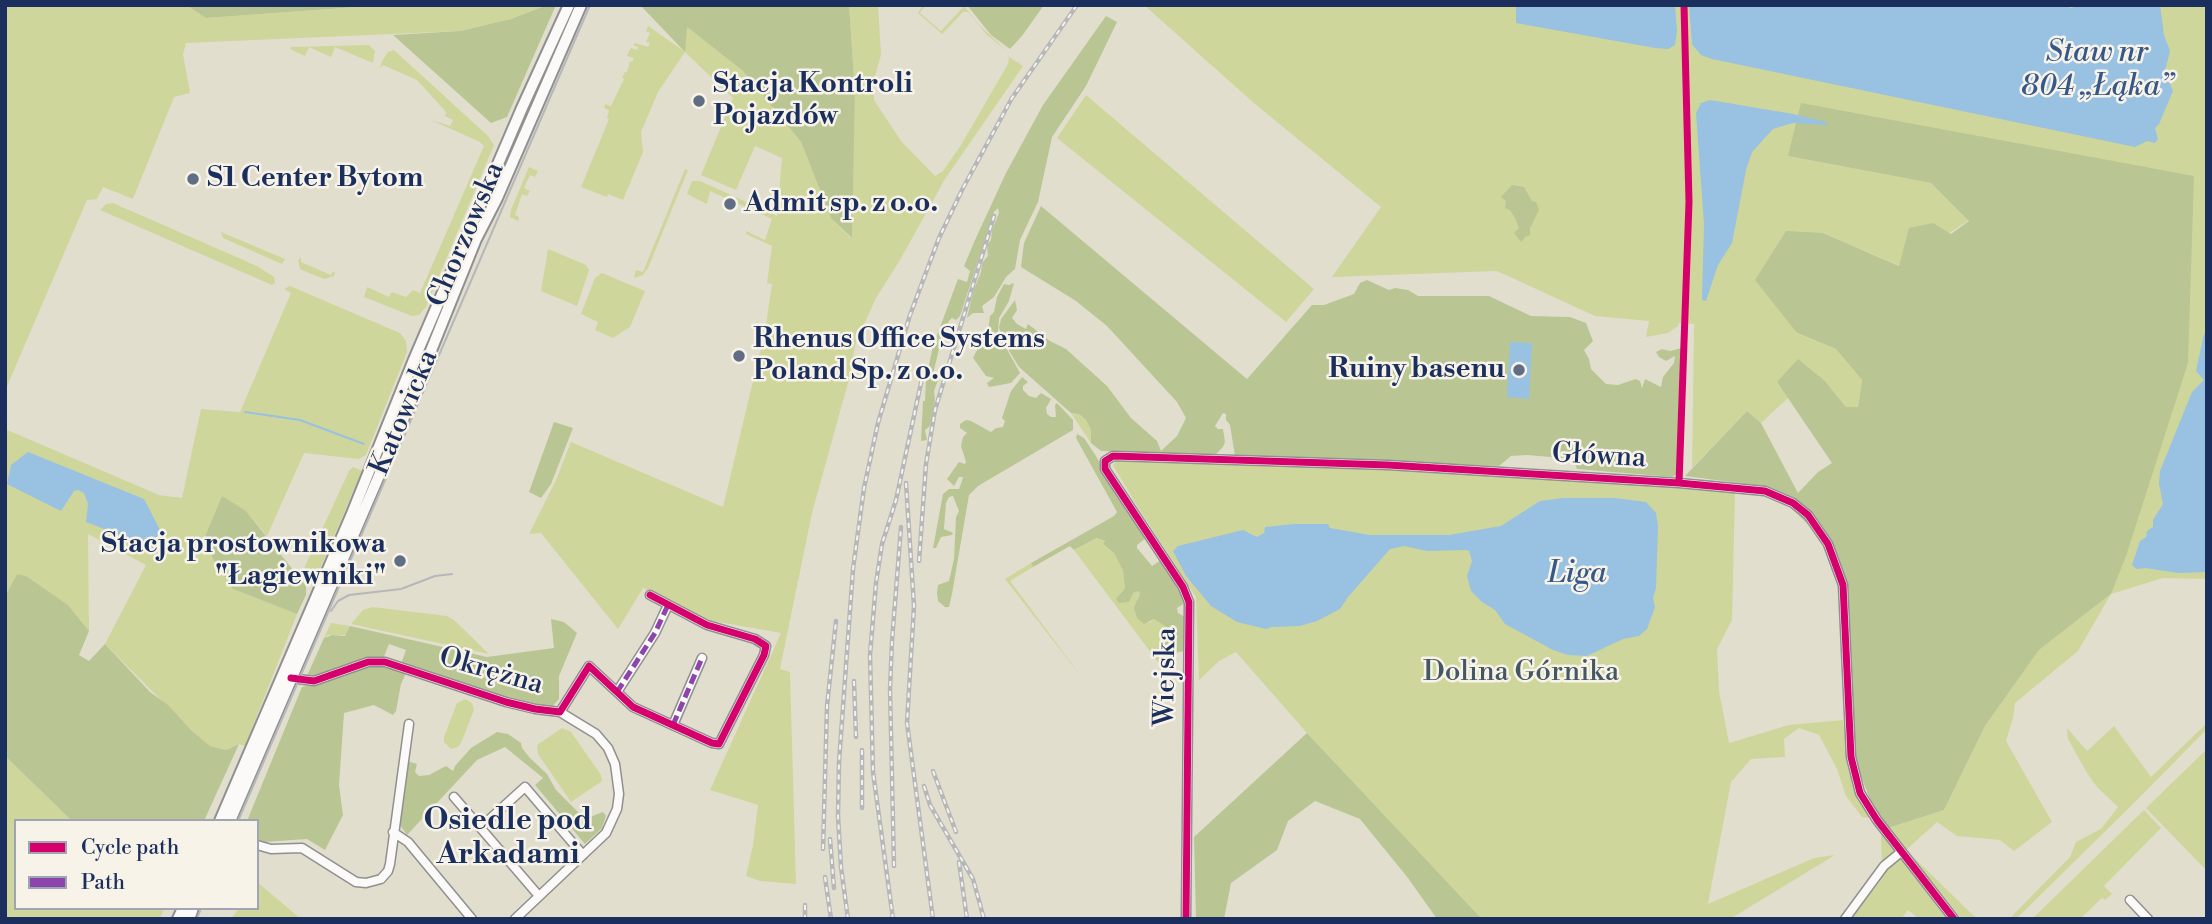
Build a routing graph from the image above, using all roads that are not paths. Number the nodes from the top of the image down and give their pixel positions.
1 (569, 5) edge
2 (581, 5) edge
3 (1105, 461) joint
4 (650, 595) dead end
5 (668, 605) junction
6 (702, 658) dead end
7 (291, 678) junction
8 (617, 692) junction
9 (560, 712) junction
10 (409, 724) dead end
11 (673, 725) junction
12 (454, 797) dead end
13 (221, 819) edge
14 (231, 819) edge
15 (481, 827) junction
16 (393, 832) junction
17 (259, 846) edge
18 (1902, 852) junction
19 (583, 855) junction
20 (539, 896) junction
21 (2130, 900) dead end
22 (2147, 918) edge
23 (472, 919) edge
24 (515, 919) edge
25 (1186, 919) edge
26 (1845, 919) edge
27 (1954, 919) edge

1 - 13 main road, Chorzowska
2 - 7 main road, Katowicka
3 - 18 street, Główna
3 - 25 street, Wiejska
4 - 5 street
5 - 8 street
5 - 11 street, Okrężna
6 - 11 street
7 - 9 street, Okrężna
7 - 14 main road, Katowicka
8 - 9 street, Okrężna
8 - 11 street, Okrężna
9 - 19 street, Okrężna
10 - 16 street
12 - 15 street
15 - 19 street
15 - 20 street
16 - 17 street
16 - 23 street
18 - 26 street
18 - 27 street, Główna
19 - 20 street, Okrężna
20 - 24 street, Okrężna
21 - 22 street

